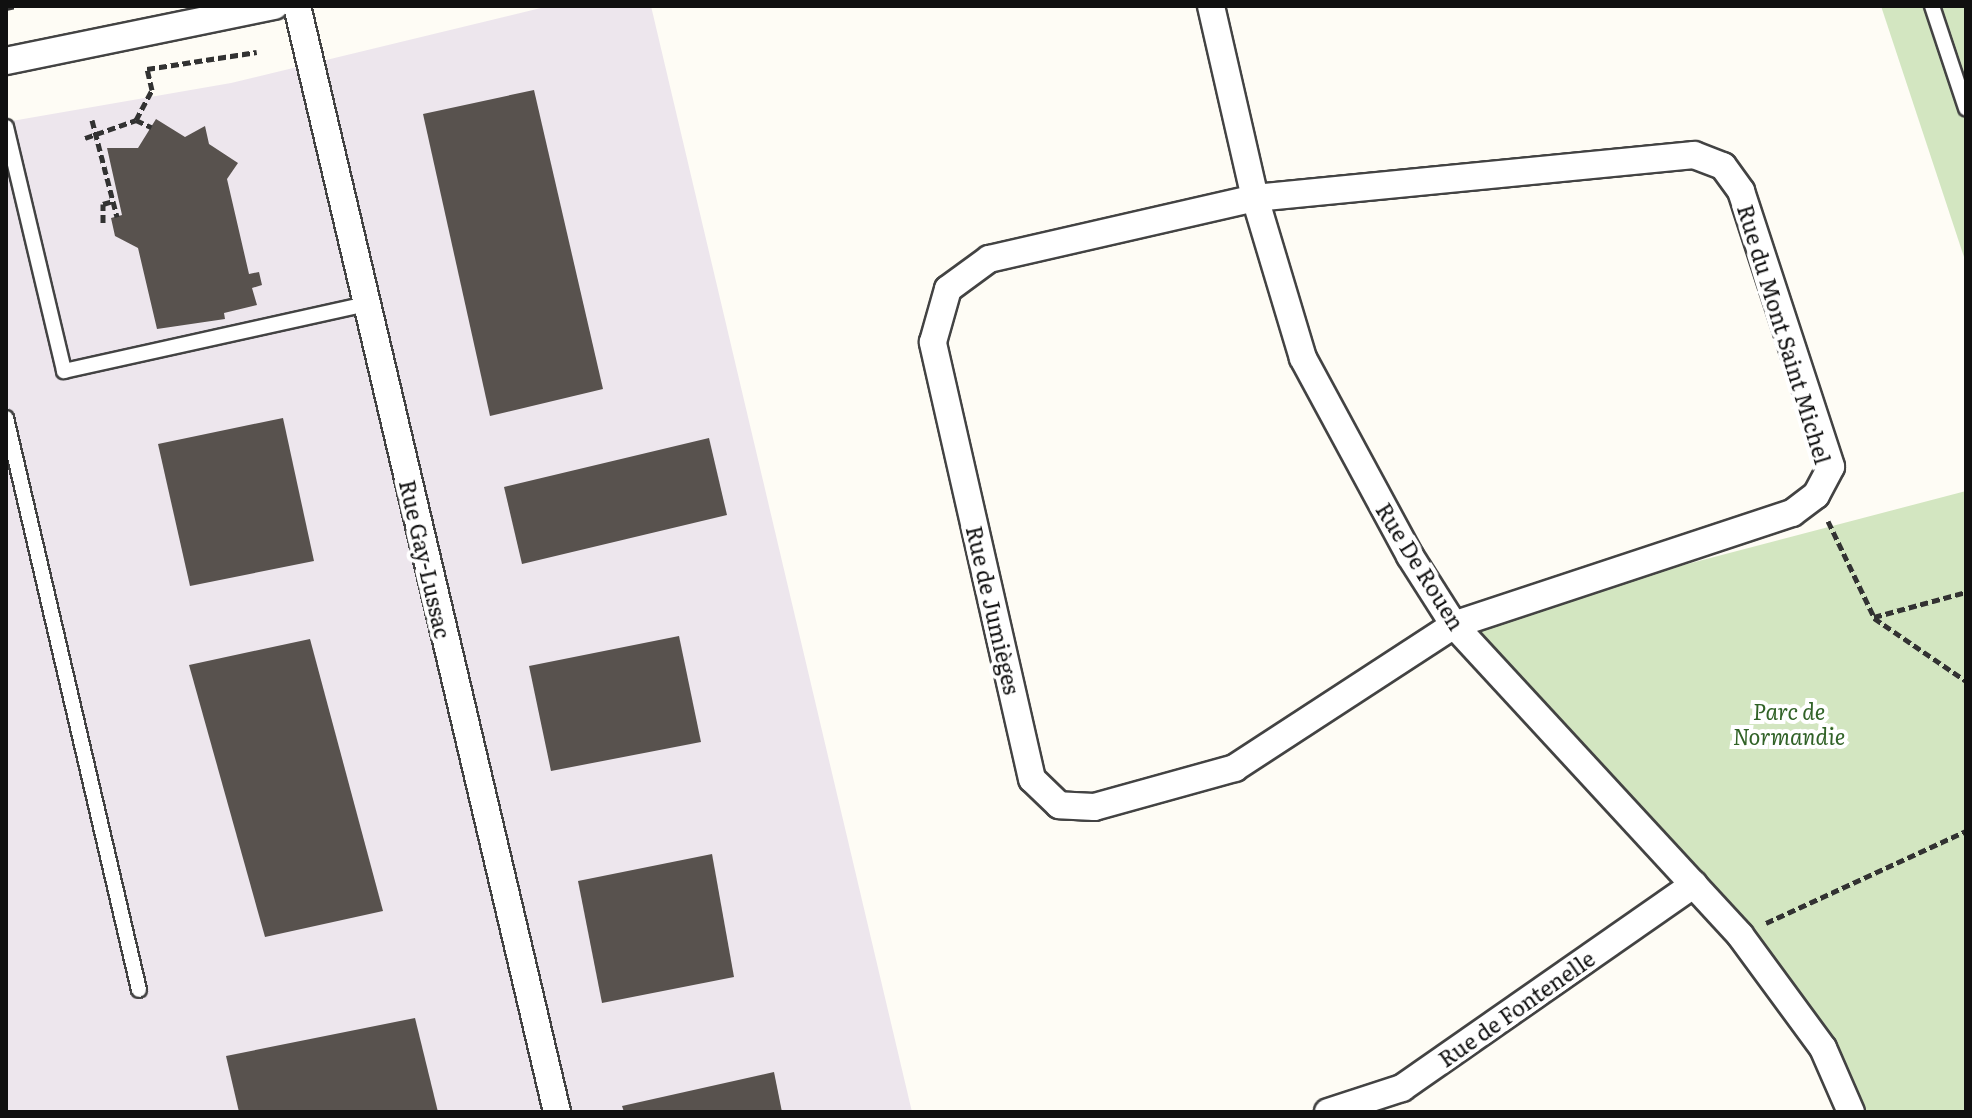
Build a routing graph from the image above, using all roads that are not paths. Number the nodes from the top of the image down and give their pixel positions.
1 (274, 6) edge
2 (297, 6) edge
3 (1211, 6) edge
4 (1932, 6) edge
5 (6, 61) edge
6 (1966, 108) edge
7 (6, 127) edge
8 (1255, 198) junction
9 (365, 304) junction
10 (6, 418) edge
11 (1454, 625) junction
12 (1694, 884) junction
13 (139, 990) dead end
14 (557, 1112) edge
15 (1328, 1112) edge
16 (1851, 1112) edge

1 - 5 street
2 - 9 street, Rue Gay-Lussac
3 - 8 street, Rue De Rouen
4 - 6 lane
7 - 9 lane
8 - 11 street, Rue De Rouen
8 - 11 street, Rue du Mont Saint Michel
8 - 11 street, Rue de Jumièges
9 - 14 street, Rue Gay-Lussac
10 - 13 lane
11 - 12 street, Rue De Rouen
12 - 15 street, Rue de Fontenelle
12 - 16 street, Rue De Rouen

